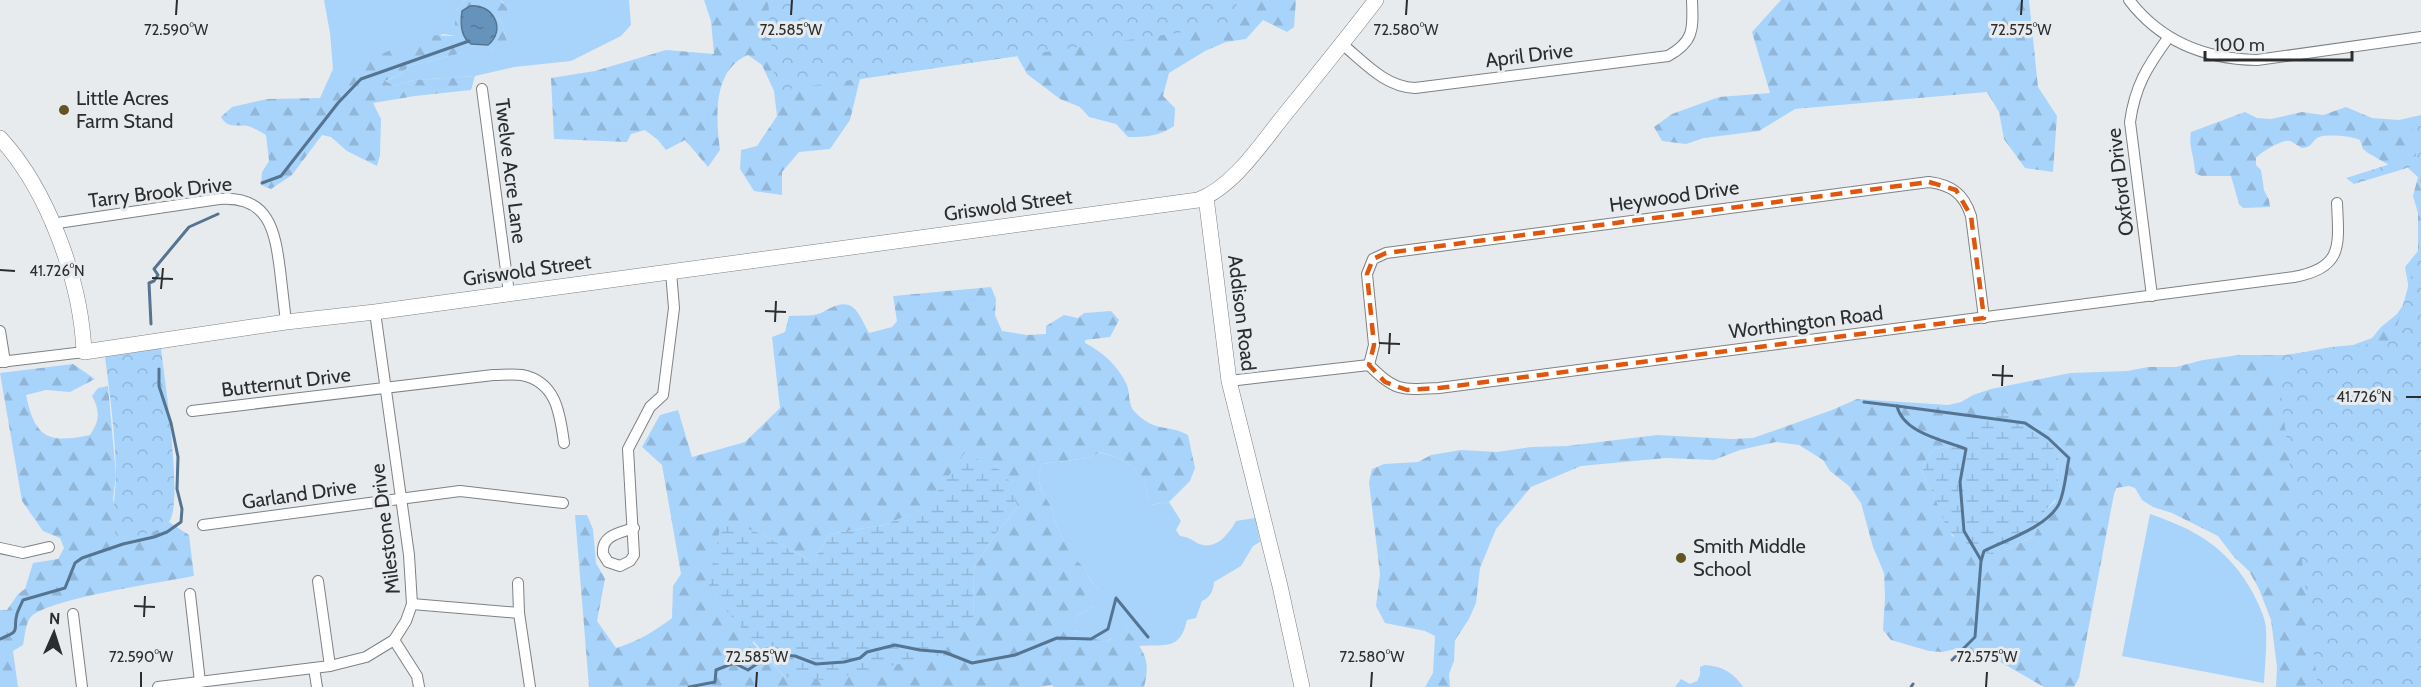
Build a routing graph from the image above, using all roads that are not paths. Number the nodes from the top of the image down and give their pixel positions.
1 (1376, 0) edge
2 (1692, 0) edge
3 (2130, 0) edge
4 (2421, 37) edge
5 (2168, 38) junction
6 (1342, 44) junction
7 (482, 89) dead end
8 (0, 138) edge
9 (1206, 197) junction
10 (2337, 203) dead end
11 (51, 224) junction
12 (671, 272) junction
13 (509, 293) junction
14 (2152, 296) junction
15 (375, 312) junction
16 (1984, 318) junction
17 (286, 322) junction
18 (0, 331) edge
19 (84, 352) junction
20 (2, 362) edge
21 (1369, 365) junction
22 (1229, 381) junction
23 (385, 388) junction
24 (192, 411) dead end
25 (564, 443) dead end
26 (401, 498) junction
27 (563, 503) dead end
28 (203, 525) dead end
29 (634, 528) dead end
30 (49, 547) dead end
31 (0, 548) edge
32 (318, 581) dead end
33 (518, 583) dead end
34 (190, 594) dead end
35 (412, 604) junction
36 (519, 613) junction
37 (73, 614) dead end
38 (394, 640) junction
39 (330, 666) junction
40 (314, 668) junction
41 (200, 682) junction
42 (82, 687) edge
43 (158, 687) edge
44 (317, 687) edge
45 (419, 687) edge
46 (530, 687) edge
47 (1302, 687) edge

1 - 6 main road
2 - 6 street, April Drive
3 - 5 street
4 - 5 street
5 - 14 street, Oxford Drive
6 - 9 main road
7 - 13 street, Twelve Acre Lane
8 - 11 main road
9 - 12 main road, Griswold Street
9 - 22 main road, Addison Road
10 - 14 street, Worthington Road
11 - 17 street, Tarry Brook Drive
11 - 19 main road
12 - 13 main road, Griswold Street
12 - 29 street
13 - 15 main road, Griswold Street
14 - 16 street, Worthington Road
15 - 17 main road, Griswold Street
15 - 23 street, Milestone Drive
16 - 21 street, Worthington Road
16 - 21 street, Heywood Drive
17 - 19 main road, Griswold Street
18 - 20 street
19 - 20 street
21 - 22 street
22 - 47 main road, Addison Road
23 - 24 street, Butternut Drive
23 - 25 street, Butternut Drive
23 - 26 street, Milestone Drive
26 - 27 street, Garland Drive
26 - 28 street, Garland Drive
26 - 35 street, Milestone Drive
30 - 31 street
32 - 39 street
33 - 36 street
34 - 41 street
35 - 36 street
35 - 38 street, Milestone Drive
36 - 46 street
37 - 42 street
38 - 39 street, Milestone Drive
38 - 45 street
39 - 40 street, Milestone Drive
40 - 41 street, Milestone Drive
40 - 44 street
41 - 43 street, Milestone Drive

